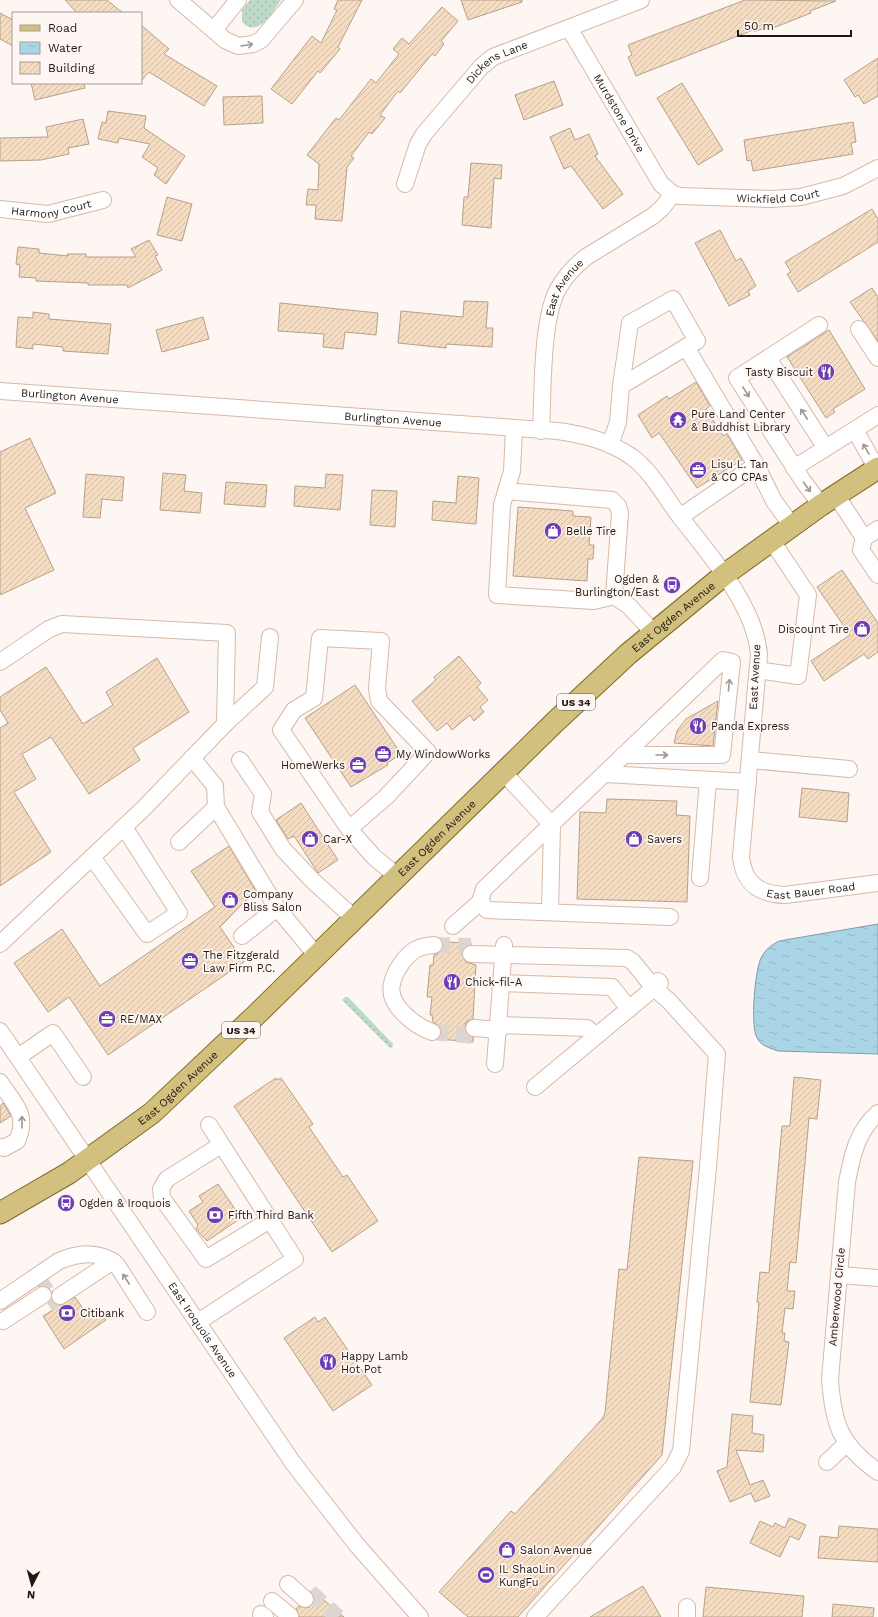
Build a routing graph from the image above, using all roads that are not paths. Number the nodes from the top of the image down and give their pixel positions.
1 (178, 0) edge
2 (238, 0) edge
3 (295, 0) edge
4 (641, 0) edge
5 (569, 28) junction
6 (214, 30) junction
7 (878, 168) edge
8 (405, 184) dead end
9 (673, 194) junction
10 (103, 200) dead end
11 (0, 209) edge
12 (818, 325) dead end
13 (859, 329) dead end
14 (686, 347) junction
15 (768, 358) junction
16 (878, 358) edge
17 (621, 386) junction
18 (0, 391) edge
19 (878, 415) edge
20 (514, 429) junction
21 (855, 430) junction
22 (541, 431) junction
23 (610, 445) junction
24 (825, 447) junction
25 (756, 465) junction
26 (794, 468) junction
27 (878, 469) edge
28 (506, 491) junction
29 (828, 500) junction
30 (680, 517) junction
31 (792, 526) junction
32 (878, 529) edge
33 (864, 538) junction
34 (772, 541) junction
35 (724, 575) junction
36 (878, 575) edge
37 (614, 596) junction
38 (653, 632) junction
39 (270, 637) dead end
40 (0, 662) edge
41 (758, 670) junction
42 (225, 724) junction
43 (623, 755) junction
44 (192, 758) junction
45 (240, 760) dead end
46 (750, 760) junction
47 (849, 769) dead end
48 (504, 773) junction
49 (605, 774) junction
50 (708, 780) junction
51 (748, 782) junction
52 (216, 807) junction
53 (552, 825) junction
54 (124, 827) junction
55 (349, 829) junction
56 (179, 842) dead end
57 (92, 857) junction
58 (398, 876) junction
59 (700, 878) dead end
60 (748, 881) joint
61 (878, 883) edge
62 (480, 902) junction
63 (277, 908) junction
64 (550, 912) junction
65 (670, 916) dead end
66 (355, 919) junction
67 (453, 926) dead end
68 (242, 936) dead end
69 (0, 944) edge
70 (434, 949) tunnel mouth
71 (503, 949) junction
72 (471, 950) tunnel mouth
73 (317, 956) junction
74 (501, 983) junction
75 (657, 986) junction
76 (629, 1009) junction
77 (433, 1028) tunnel mouth
78 (0, 1031) edge
79 (499, 1031) junction
80 (474, 1032) tunnel mouth
81 (596, 1036) junction
82 (18, 1057) junction
83 (495, 1064) dead end
84 (83, 1077) dead end
85 (0, 1082) edge
86 (535, 1086) dead end
87 (878, 1113) edge
88 (209, 1125) dead end
89 (222, 1145) junction
90 (0, 1147) edge
91 (88, 1161) junction
92 (0, 1213) edge
93 (270, 1220) junction
94 (101, 1257) junction
95 (840, 1274) junction
96 (878, 1278) edge
97 (49, 1291) junction
98 (0, 1301) edge
99 (148, 1312) dead end
100 (4, 1321) edge
101 (198, 1322) junction
102 (847, 1443) junction
103 (827, 1462) dead end
104 (878, 1472) edge
105 (292, 1582) dead end
106 (308, 1596) tunnel mouth
107 (274, 1599) dead end
108 (292, 1614) edge
109 (420, 1617) edge
110 (535, 1617) edge

1 - 6 street
2 - 6 street
6 -> 3 street
4 - 5 street, Dickens Lane
5 - 8 street, Dickens Lane
5 - 9 street, Murdstone Drive
7 - 9 street, Wickfield Court
9 - 22 street, East Avenue
10 - 11 street, Harmony Court
12 - 15 street
13 - 16 street
14 - 17 street
14 - 17 street
14 - 25 street
24 -> 15 street
15 -> 26 street
17 - 23 street
18 - 20 street, Burlington Avenue
19 - 21 street
20 - 22 street, Burlington Avenue
20 - 28 street
21 - 24 street
27 -> 21 street
22 - 23 street, Burlington Avenue
23 - 30 street, Burlington Avenue
24 - 26 street
25 - 30 street
25 - 31 street
26 -> 29 street
27 - 29 main road, East Ogden Avenue / US 34
28 - 37 street
28 - 37 street
29 - 31 main road, East Ogden Avenue / US 34
29 - 33 street
30 - 35 street, Burlington Avenue
31 - 34 main road, East Ogden Avenue / US 34
32 - 33 street
33 - 36 street
34 - 35 main road, East Ogden Avenue / US 34
34 - 41 street
35 - 38 main road, East Ogden Avenue / US 34
35 - 41 street, East Avenue
37 - 38 street
38 - 48 main road, East Ogden Avenue / US 34
39 - 42 street
40 - 42 street
41 - 46 street, East Avenue
42 - 44 street
43 -> 43 street
43 - 49 street
44 - 52 street
44 - 54 street
45 - 66 street
46 - 47 street
46 - 51 street, East Avenue
48 - 53 street
48 - 58 main road, East Ogden Avenue / US 34
49 - 50 street
49 - 53 street
50 - 51 street
50 - 59 street
51 - 60 street, East Avenue
52 - 56 street
52 - 63 street
53 - 62 street
53 - 64 street
54 - 57 street
54 - 57 street
55 - 55 street
55 - 58 street
57 - 69 street
58 - 66 main road, East Ogden Avenue / US 34
60 - 61 street, East Bauer Road
62 - 64 street
62 - 67 street
63 - 68 street
63 - 73 street
64 - 65 street
66 - 73 main road, East Ogden Avenue / US 34
70 - 77 street
71 - 72 street
71 - 74 street
71 - 75 street
73 - 91 main road, East Ogden Avenue / US 34
74 - 76 street
74 - 79 street
75 - 76 street
75 - 110 street
76 - 81 street
78 - 82 street, East Iroquois Avenue
79 - 80 street
79 - 81 street
79 - 83 street
81 - 86 street
82 - 84 street
82 - 91 street, East Iroquois Avenue
90 -> 85 street
87 - 95 street, Amberwood Circle
88 - 89 street
89 - 93 street
89 - 93 street
91 - 92 main road, East Ogden Avenue / US 34
91 - 101 street, East Iroquois Avenue
93 - 101 street
94 - 97 street
94 - 97 street
94 - 98 street
99 -> 94 street
95 - 96 street
95 - 102 street, Amberwood Circle
97 - 100 street
101 - 109 street, East Iroquois Avenue
102 - 103 street
102 - 104 street, Amberwood Circle
105 - 106 street
107 - 108 street

